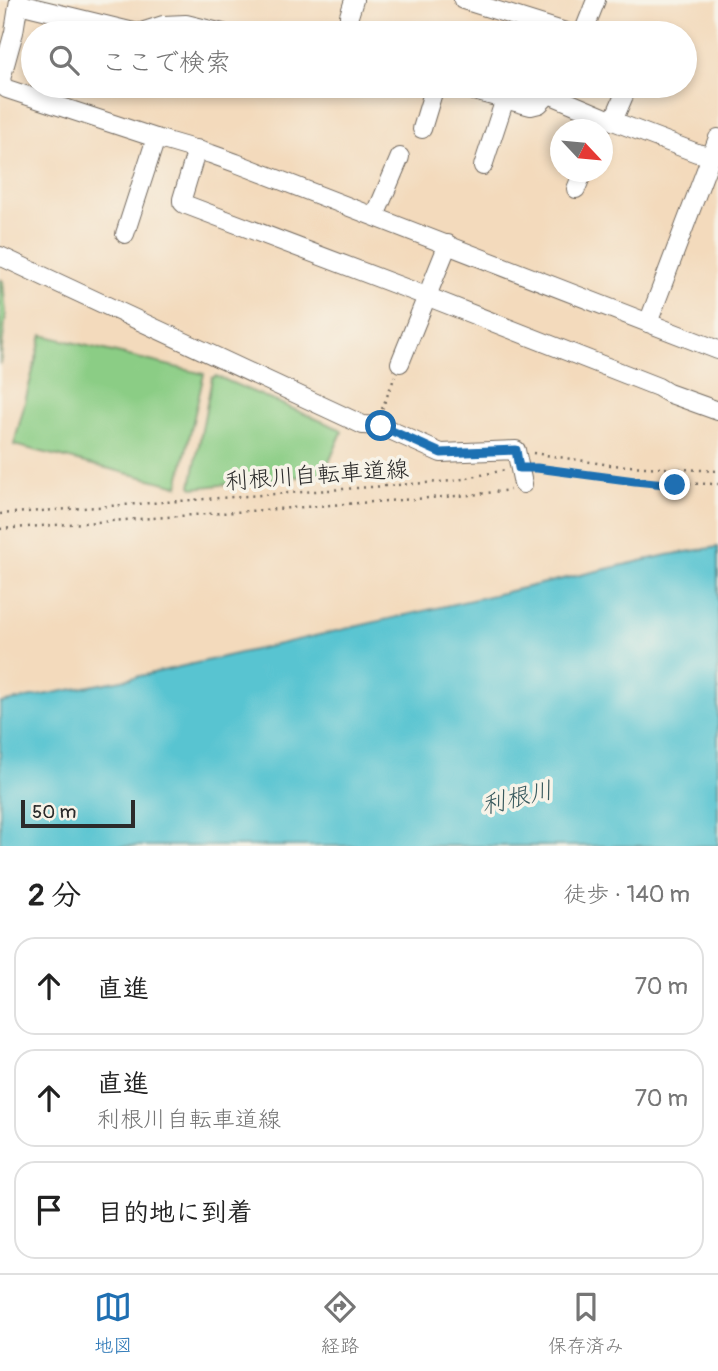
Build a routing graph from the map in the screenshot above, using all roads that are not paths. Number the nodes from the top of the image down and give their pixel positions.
1 (463, 0) edge
2 (596, 0) edge
3 (19, 2) edge
4 (92, 21) edge
5 (530, 21) edge
6 (588, 21) edge
7 (21, 94) edge
8 (34, 98) edge
9 (431, 98) edge
10 (501, 98) edge
11 (545, 98) edge
12 (571, 98) edge
13 (620, 98) edge
14 (505, 99) junction
15 (601, 119) edge
16 (607, 119) edge
17 (613, 125) edge
18 (422, 129) dead end
19 (156, 138) junction
20 (718, 138) edge
21 (197, 149) junction
22 (711, 156) junction
23 (400, 157) dead end
24 (483, 166) dead end
25 (579, 182) edge
26 (576, 189) dead end
27 (375, 216) junction
28 (125, 234) dead end
29 (448, 244) junction
30 (0, 256) edge
31 (426, 296) junction
32 (648, 323) junction
33 (718, 351) edge
34 (400, 363) road end
35 (718, 411) edge
36 (519, 467) road end

1 - 5 street
2 - 6 street
3 - 4 street
3 - 7 street
8 - 19 street
9 - 18 street
10 - 14 street
11 - 14 street
12 - 15 street
13 - 16 street
14 - 24 street
17 - 22 street
19 - 21 street
19 - 28 street
20 - 22 street
21 - 27 street
21 - 31 street
22 - 32 street
23 - 27 street
25 - 26 street
27 - 29 street
29 - 31 street
29 - 32 street
30 - 36 street
31 - 34 street
31 - 35 street
32 - 33 street

